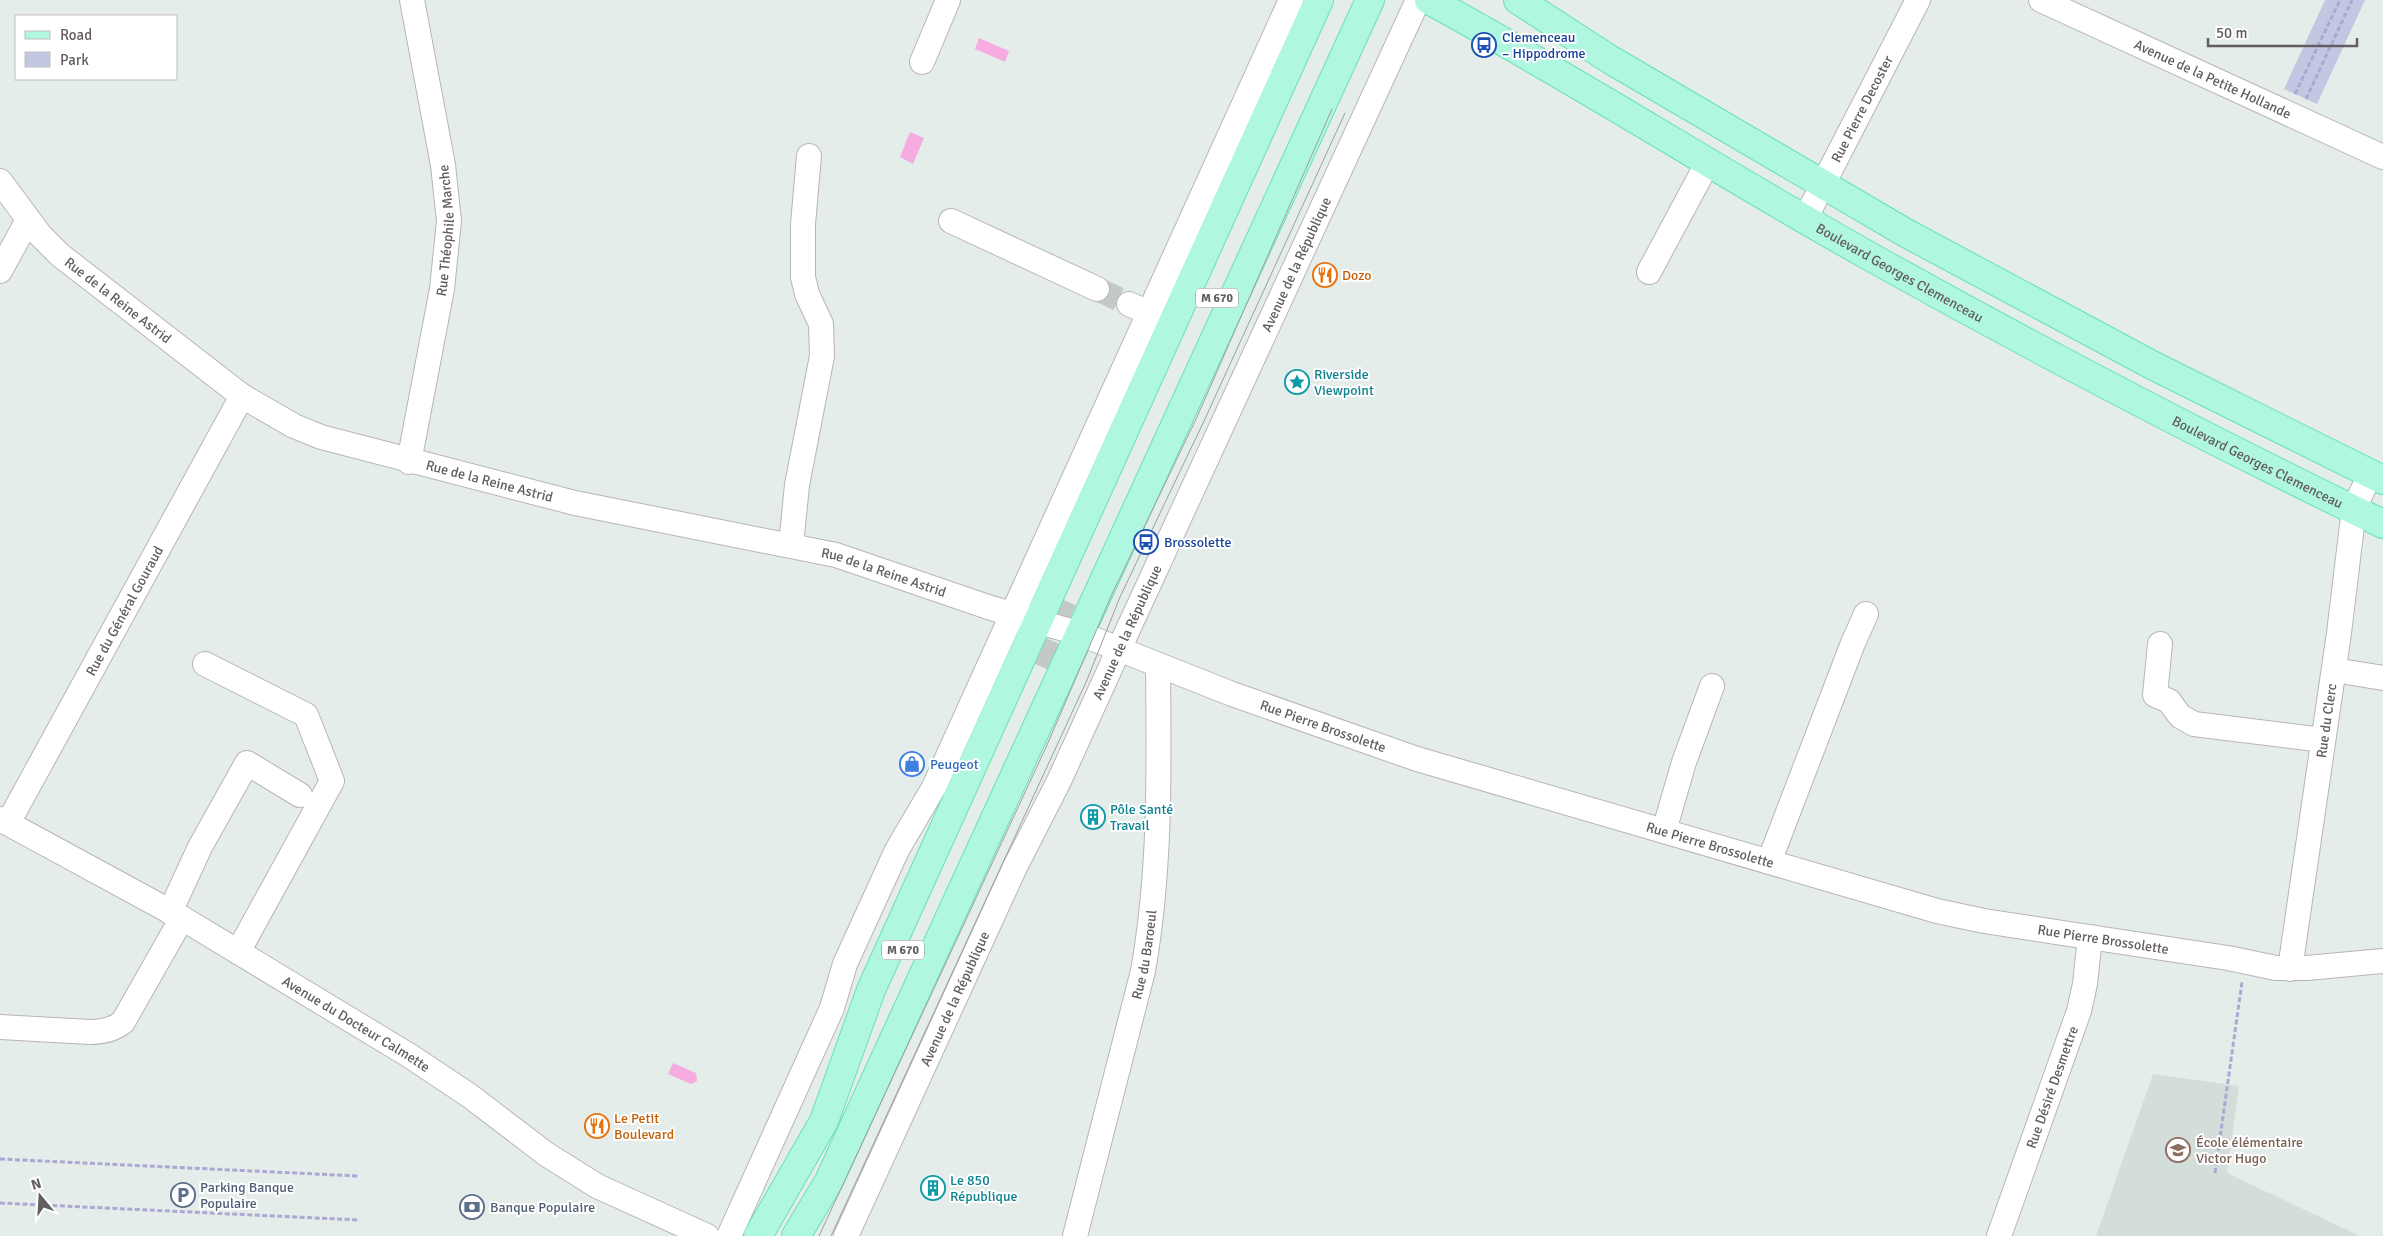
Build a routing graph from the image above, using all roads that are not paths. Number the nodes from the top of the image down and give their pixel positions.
1 (412, 0) edge
2 (948, 0) edge
3 (1290, 0) edge
4 (1319, 0) edge
5 (1334, 0) edge
6 (1353, 0) edge
7 (1370, 0) edge
8 (1418, 0) edge
9 (1429, 0) edge
10 (1518, 0) edge
11 (1918, 0) edge
12 (2041, 0) edge
13 (922, 62) dead end
14 (809, 156) dead end
15 (2383, 157) edge
16 (1708, 162) junction
17 (0, 181) edge
18 (1823, 184) junction
19 (1805, 219) junction
20 (28, 220) junction
21 (951, 221) dead end
22 (0, 271) edge
23 (1649, 272) dead end
24 (1097, 289) tunnel mouth
25 (242, 396) junction
26 (409, 462) junction
27 (2376, 477) edge
28 (2354, 510) junction
29 (2383, 524) edge
30 (791, 545) junction
31 (1866, 614) dead end
32 (1047, 624) junction
33 (2160, 644) dead end
34 (1118, 649) junction
35 (205, 664) dead end
36 (1158, 665) junction
37 (2334, 670) junction
38 (2383, 678) edge
39 (1712, 686) dead end
40 (2323, 740) junction
41 (300, 795) dead end
42 (4, 821) edge
43 (1664, 831) junction
44 (1769, 862) junction
45 (176, 915) junction
46 (2090, 937) junction
47 (238, 952) junction
48 (2383, 961) edge
49 (2290, 968) junction
50 (0, 1027) edge
51 (824, 1121) junction
52 (707, 1236) edge
53 (728, 1236) edge
54 (758, 1236) edge
55 (771, 1236) edge
56 (791, 1236) edge
57 (796, 1236) edge
58 (846, 1236) edge
59 (1076, 1236) edge
60 (1999, 1236) edge

1 - 26 street, Rue Théophile Marche
2 - 13 street
3 - 32 street
4 - 32 main road
5 - 6 main road, M 670
7 - 32 main road
8 - 34 street, Avenue de la République
9 - 16 main road, Boulevard Georges Clemenceau
10 - 18 main road
11 - 18 street, Rue Pierre Decoster
12 - 15 street, Avenue de la Petite Hollande
14 - 30 street
16 - 19 main road, Boulevard Georges Clemenceau
16 - 23 street
17 - 20 street, Rue de la Reine Astrid
18 - 19 street, Rue Pierre Decoster
18 - 27 main road
19 - 28 main road, Boulevard Georges Clemenceau
20 - 22 street
20 - 25 street, Rue de la Reine Astrid
21 - 24 street
25 - 26 street, Rue de la Reine Astrid
25 - 42 street, Rue du Général Gouraud
26 - 30 street, Rue de la Reine Astrid
27 - 28 street, Rue du Clerc
28 - 29 main road, Boulevard Georges Clemenceau
28 - 37 street, Rue du Clerc
30 - 32 street, Rue de la Reine Astrid
31 - 44 street
32 - 34 street, Rue Pierre Brossolette
32 - 51 main road
32 - 53 street
32 - 57 main road
33 - 40 street
34 - 36 street, Rue Pierre Brossolette
34 - 58 street, Avenue de la République
35 - 47 street
36 - 43 street, Rue Pierre Brossolette
36 - 59 street, Rue du Baroeul
37 - 38 street
37 - 40 street, Rue du Clerc
39 - 43 street
40 - 49 street, Rue du Clerc
41 - 45 street
42 - 45 street, Avenue du Docteur Calmette
43 - 44 street, Rue Pierre Brossolette
44 - 46 street, Rue Pierre Brossolette
45 - 47 street, Avenue du Docteur Calmette
45 - 50 street
46 - 49 street, Rue Pierre Brossolette
46 - 60 street, Rue Désiré Desmettre
47 - 52 street, Avenue du Docteur Calmette
48 - 49 street, Rue Pierre Brossolette
51 - 54 main road
51 - 55 main road, M 670
51 - 56 main road, M 670

